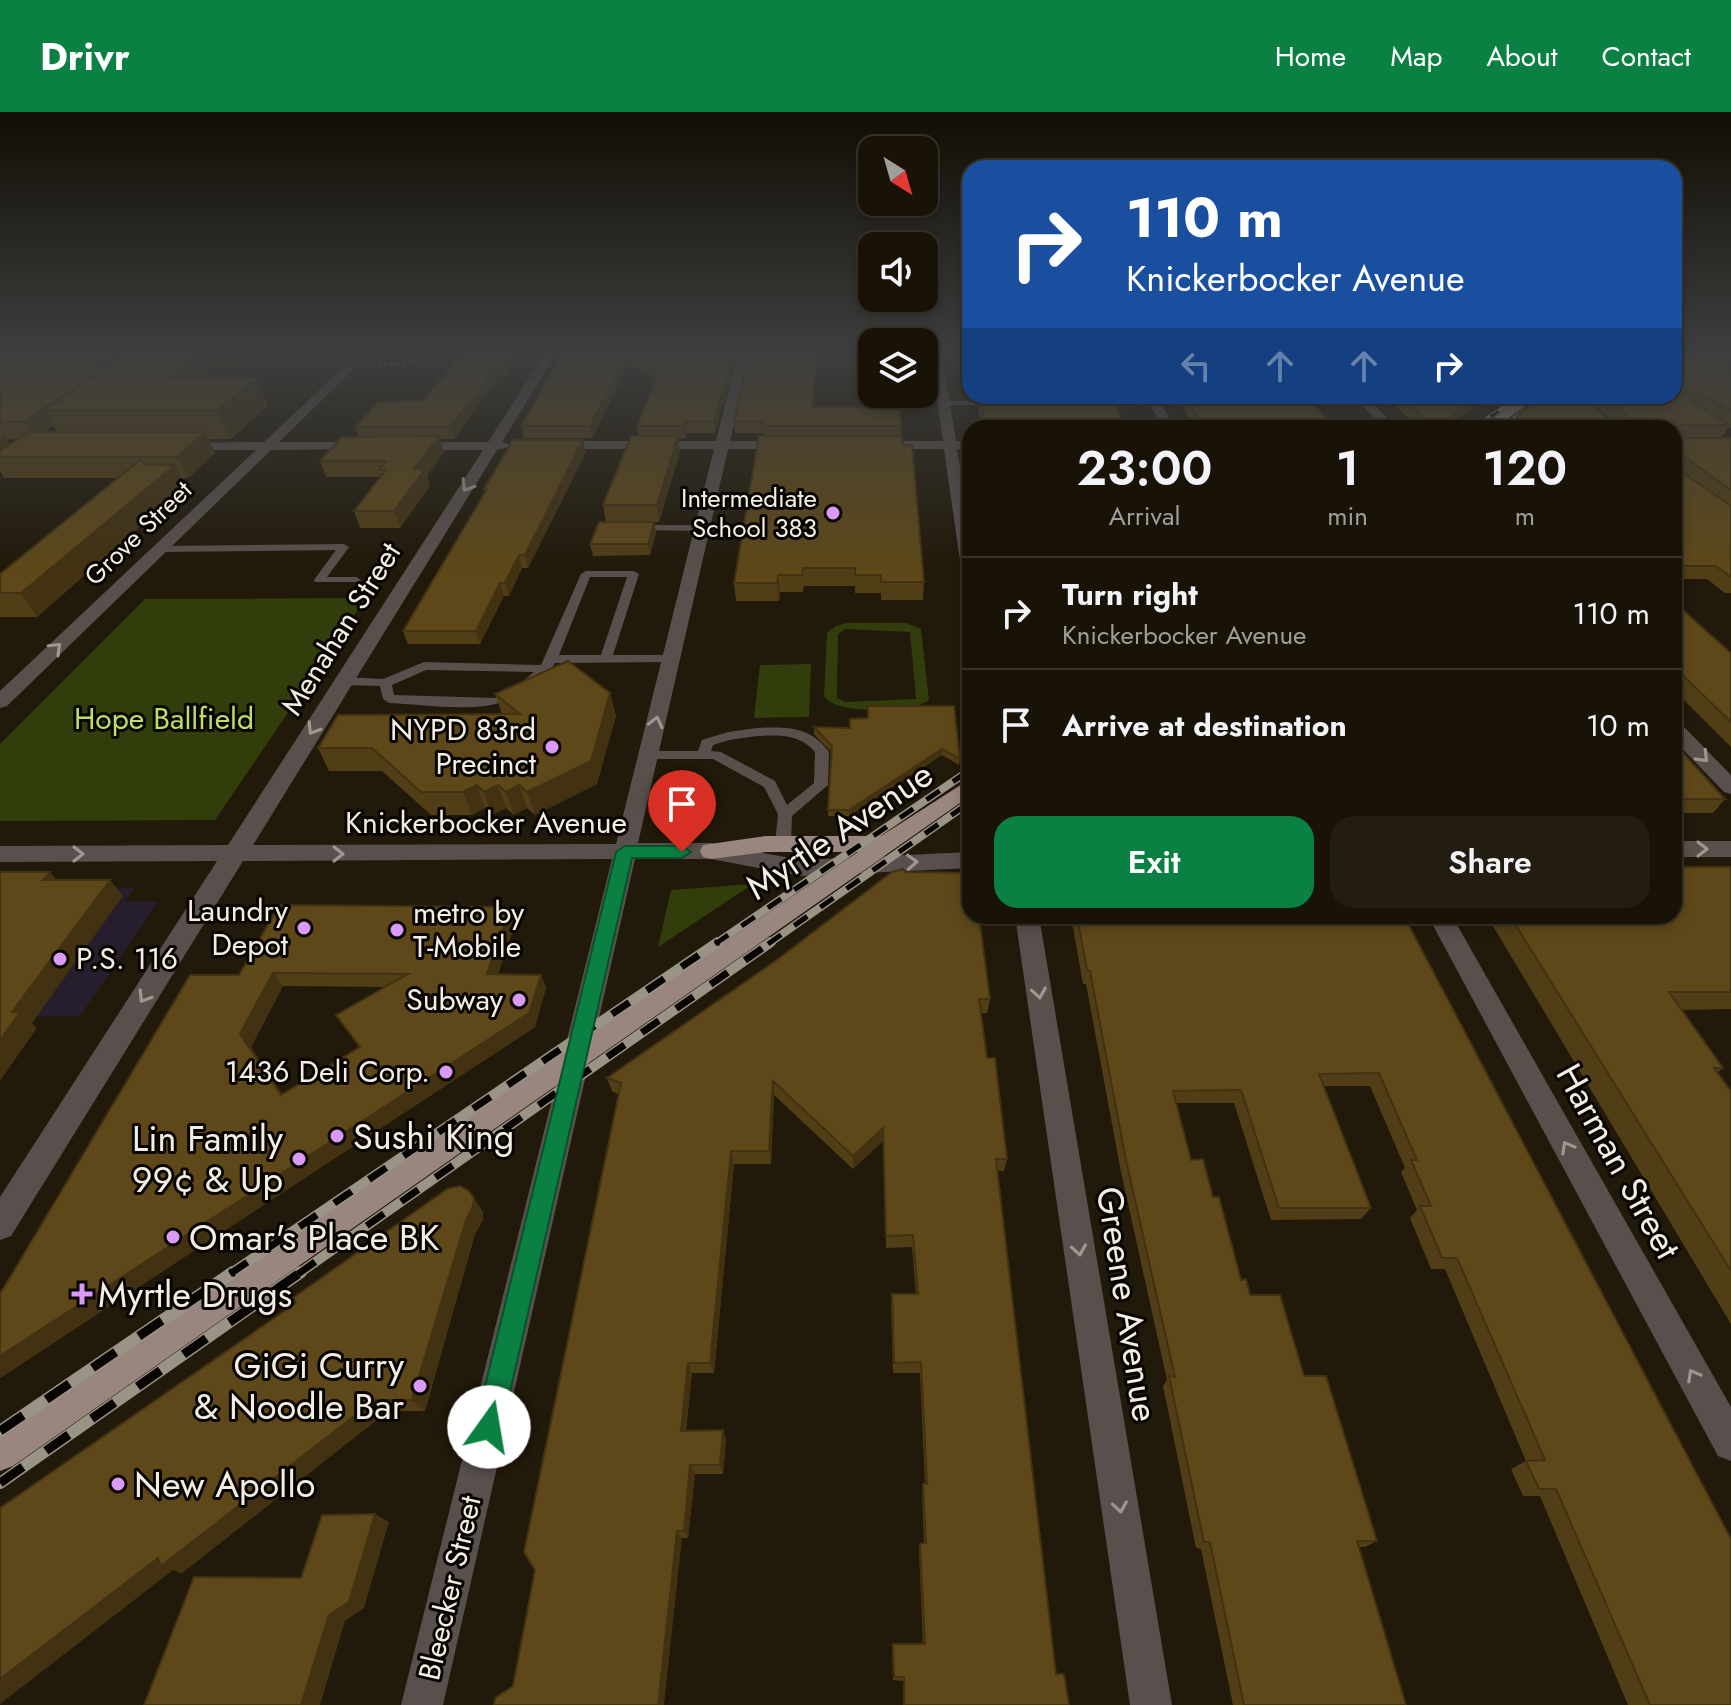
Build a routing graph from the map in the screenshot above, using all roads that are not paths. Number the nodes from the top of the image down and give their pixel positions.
1 (289, 423) edge
2 (506, 423) edge
3 (727, 423) edge
4 (947, 423) edge
5 (516, 445) edge
6 (543, 445) edge
7 (722, 445) junction
8 (808, 445) edge
9 (855, 445) edge
10 (951, 445) junction
11 (962, 445) edge
12 (173, 446) edge
13 (265, 446) junction
14 (376, 446) edge
15 (392, 446) edge
16 (492, 446) junction
17 (962, 520) edge
18 (619, 528) edge
19 (702, 528) junction
20 (159, 549) junction
21 (356, 580) dead end
22 (606, 659) junction
23 (671, 659) junction
24 (548, 664) junction
25 (343, 681) junction
26 (385, 683) junction
27 (2, 699) edge
28 (1682, 736) edge
29 (648, 755) junction
30 (703, 755) junction
31 (1731, 787) edge
32 (962, 791) edge
33 (785, 814) junction
34 (783, 844) junction
35 (885, 844) junction
36 (1682, 849) edge
37 (1731, 849) edge
38 (711, 851) junction
39 (625, 852) junction
40 (0, 854) edge
41 (234, 854) junction
42 (962, 860) edge
43 (854, 865) junction
44 (1028, 924) edge
45 (1444, 924) edge
46 (578, 1057) junction
47 (0, 1225) edge
48 (1731, 1443) edge
49 (0, 1453) edge
50 (422, 1705) edge
51 (1151, 1705) edge

1 - 13 street, Grove Street
2 - 16 street, Menahan Street
3 - 7 street, Bleecker Street
4 - 10 street
5 - 16 street
6 - 7 street
7 - 8 street
7 - 19 street, Bleecker Street
9 - 10 street
10 - 11 street
10 - 17 street
12 - 13 street
13 - 14 street
13 - 20 street, Grove Street
15 - 16 street
16 -> 25 street, Menahan Street
18 - 19 lane
19 - 23 street, Bleecker Street
20 - 21 lane
27 -> 20 street, Grove Street
22 - 23 lane
22 - 24 lane
22 - 24 lane
29 -> 23 street, Bleecker Street
24 - 26 lane
24 - 26 lane
25 - 26 lane
25 -> 41 street, Menahan Street
28 -> 31 street
29 - 30 lane
29 - 39 street, Bleecker Street
30 - 33 lane
30 - 33 lane
32 - 35 main road, Myrtle Avenue
33 - 34 lane
34 - 35 main road
34 - 38 main road
35 - 43 main road, Myrtle Avenue
36 -> 37 street
38 - 39 street, Knickerbocker Avenue
38 - 43 street, Knickerbocker Avenue
41 -> 39 street, Knickerbocker Avenue
39 - 46 street, Bleecker Street
40 -> 41 street, Knickerbocker Avenue
41 -> 47 street, Menahan Street
43 -> 42 street, Knickerbocker Avenue
43 - 46 main road, Myrtle Avenue
44 -> 51 street, Greene Avenue
48 -> 45 street, Harman Street
46 - 49 main road, Myrtle Avenue
46 - 50 street, Bleecker Street

